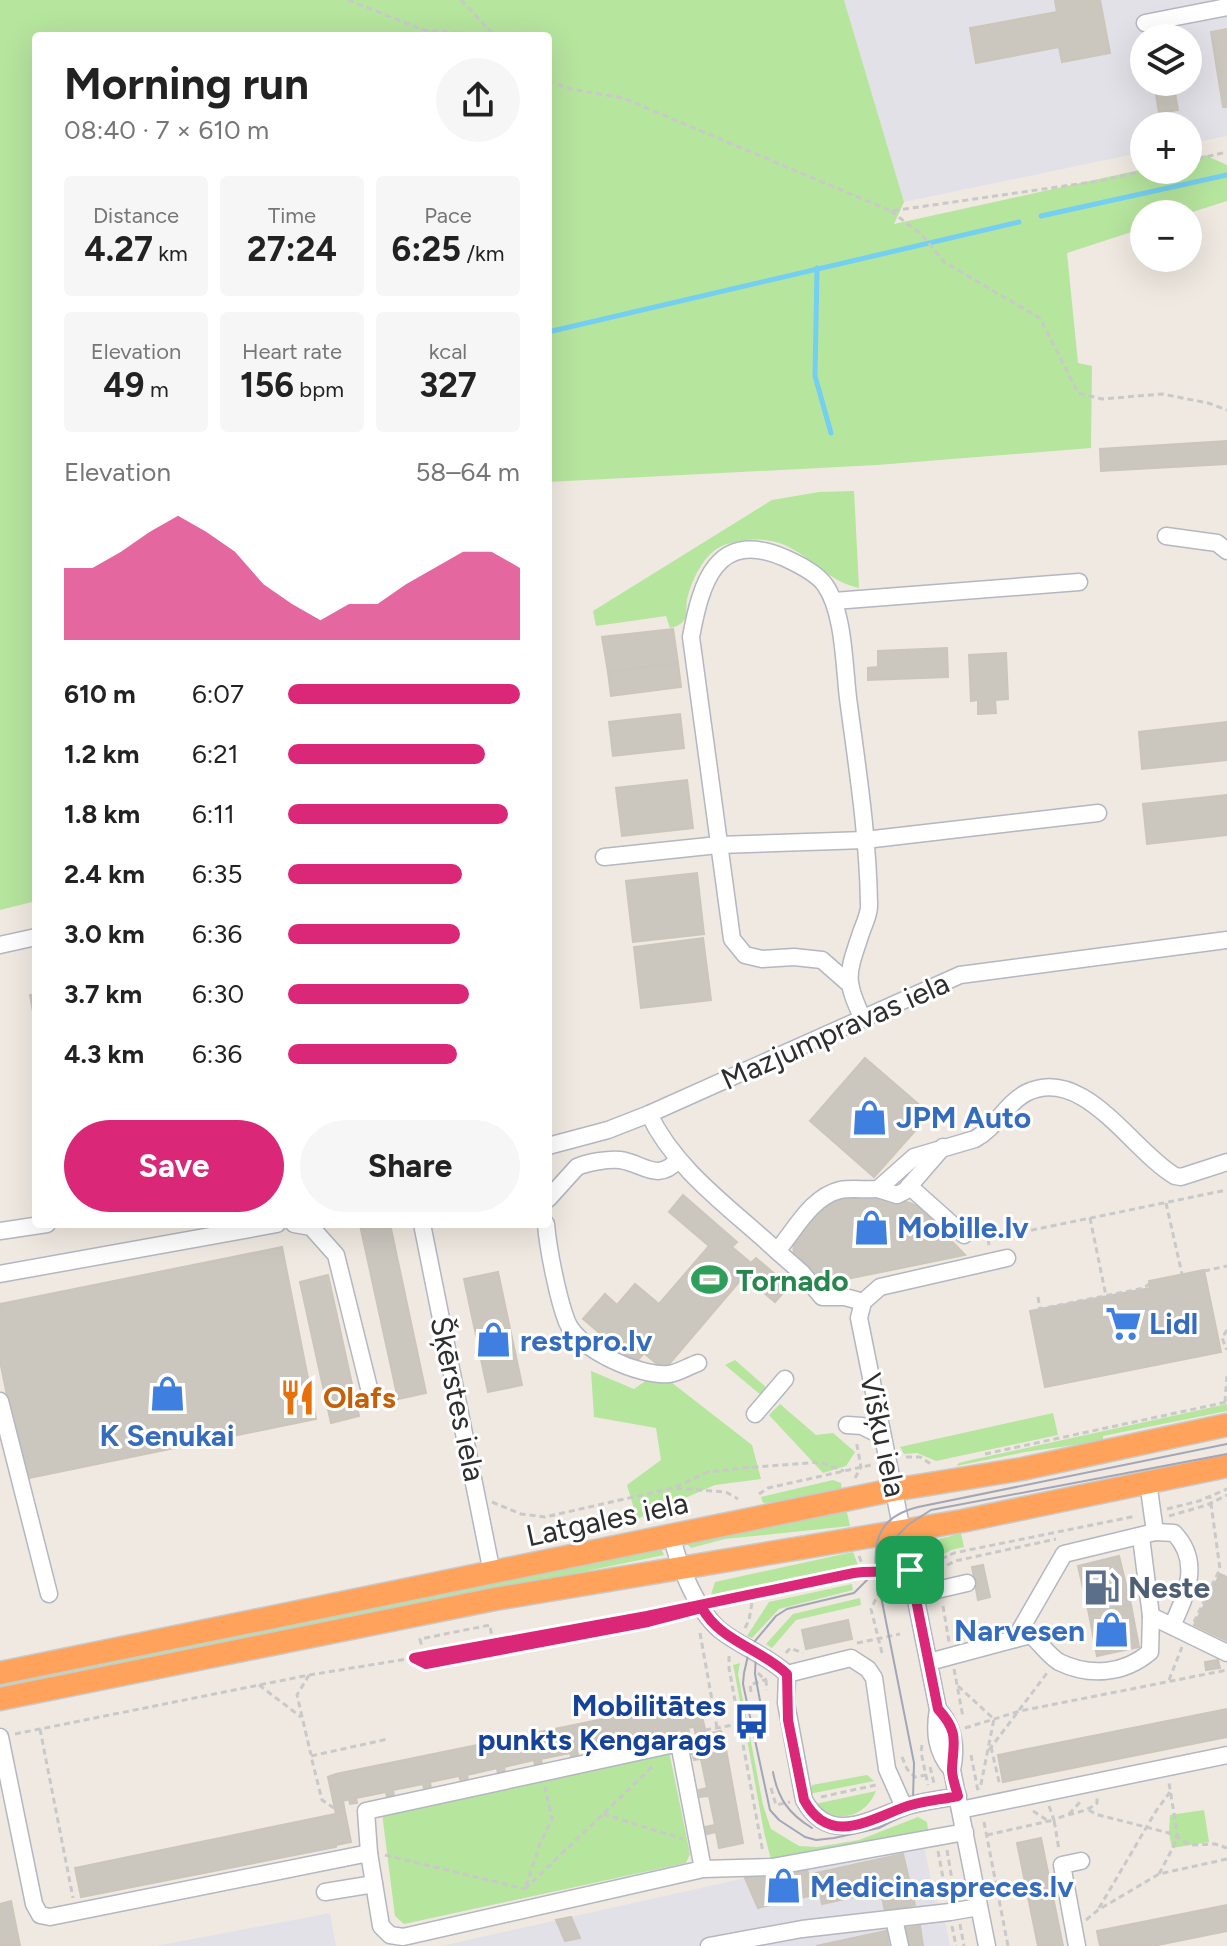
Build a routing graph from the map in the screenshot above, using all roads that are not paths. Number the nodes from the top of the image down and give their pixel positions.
1 (1227, 7) edge
2 (1145, 23) dead end
3 (1166, 536) dead end
4 (1227, 551) edge
5 (1079, 582) dead end
6 (834, 601) junction
7 (1098, 813) dead end
8 (865, 840) junction
9 (718, 845) junction
10 (604, 857) dead end
11 (32, 938) edge
12 (1227, 940) edge
13 (0, 945) edge
14 (847, 982) junction
15 (863, 1019) junction
16 (649, 1114) junction
17 (552, 1145) edge
18 (943, 1147) junction
19 (678, 1160) junction
20 (1227, 1162) edge
21 (909, 1186) junction
22 (878, 1189) junction
23 (552, 1195) edge
24 (32, 1226) edge
25 (255, 1228) edge
26 (312, 1228) edge
27 (423, 1228) edge
28 (546, 1228) edge
29 (0, 1231) edge
30 (964, 1235) dead end
31 (777, 1251) junction
32 (1007, 1258) dead end
33 (0, 1274) edge
34 (863, 1302) junction
35 (698, 1363) dead end
36 (785, 1379) dead end
37 (370, 1392) dead end
38 (0, 1401) edge
39 (1226, 1410) edge
40 (755, 1414) dead end
41 (850, 1425) road end
42 (882, 1436) junction
43 (1227, 1466) edge
44 (1148, 1482) junction
45 (893, 1490) junction
46 (903, 1530) junction
47 (1148, 1534) junction
48 (672, 1536) junction
49 (683, 1567) junction
50 (492, 1573) junction
51 (967, 1583) dead end
52 (49, 1594) dead end
53 (915, 1595) junction
54 (1151, 1616) junction
55 (1172, 1626) junction
56 (1015, 1639) junction
57 (1227, 1653) edge
58 (929, 1662) junction
59 (0, 1673) edge
60 (787, 1674) junction
61 (0, 1699) edge
62 (0, 1737) edge
63 (1227, 1755) edge
64 (959, 1803) junction
65 (904, 1807) junction
66 (965, 1832) junction
67 (369, 1853) junction
68 (1081, 1861) dead end
69 (703, 1869) junction
70 (374, 1884) junction
71 (325, 1892) dead end
72 (979, 1907) junction
73 (894, 1919) junction
74 (1076, 1938) edge
75 (709, 1946) edge
76 (900, 1946) edge
77 (987, 1946) edge

1 - 2 street
3 - 4 street
5 - 6 street
6 - 8 street
6 - 9 street
7 - 8 street
8 - 9 street
8 - 14 street
9 - 10 street
9 - 14 street
11 - 13 street
12 - 15 street, Mazjumpravas iela
14 - 15 street
15 - 16 street, Mazjumpravas iela
16 - 17 street, Mazjumpravas iela
16 - 19 street
18 - 20 street
18 - 21 street
18 - 22 street
19 - 23 street
19 - 31 street
21 - 22 street
21 - 30 street
22 - 31 street
24 - 29 street
25 - 33 street
26 - 37 street
27 - 50 street, Šķērstes iela
28 - 35 street
31 - 34 street
32 - 34 street
34 - 42 street, Višķu iela
36 - 40 street
38 - 52 street
39 - 45 highway, Latgales iela
41 - 42 street
42 - 45 street, Višķu iela
43 - 44 highway, Latgales iela
44 - 46 highway, Latgales iela
44 - 47 street
45 - 46 street, Višķu iela
45 - 48 highway, Latgales iela
46 - 49 highway, Latgales iela
46 - 53 street, Višķu iela
47 - 54 street
47 - 55 street
47 - 56 street
48 - 49 street
48 - 50 highway, Latgales iela
49 - 60 street
49 - 61 highway, Latgales iela
50 - 59 highway, Latgales iela
51 - 53 street
53 - 58 street, Višķu iela
54 - 55 street
54 - 56 street
55 - 57 street
56 - 58 street
58 - 64 street, Višķu iela
60 - 65 street
60 - 65 street
62 - 67 street
63 - 64 street
64 - 65 street
64 - 66 street, Višķu iela
66 - 69 street
66 - 72 street, Višķu iela
67 - 69 street
67 - 70 street
68 - 74 street
69 - 70 street
70 - 71 street
72 - 73 street
72 - 77 street, Višķu iela
73 - 75 street
73 - 76 street

